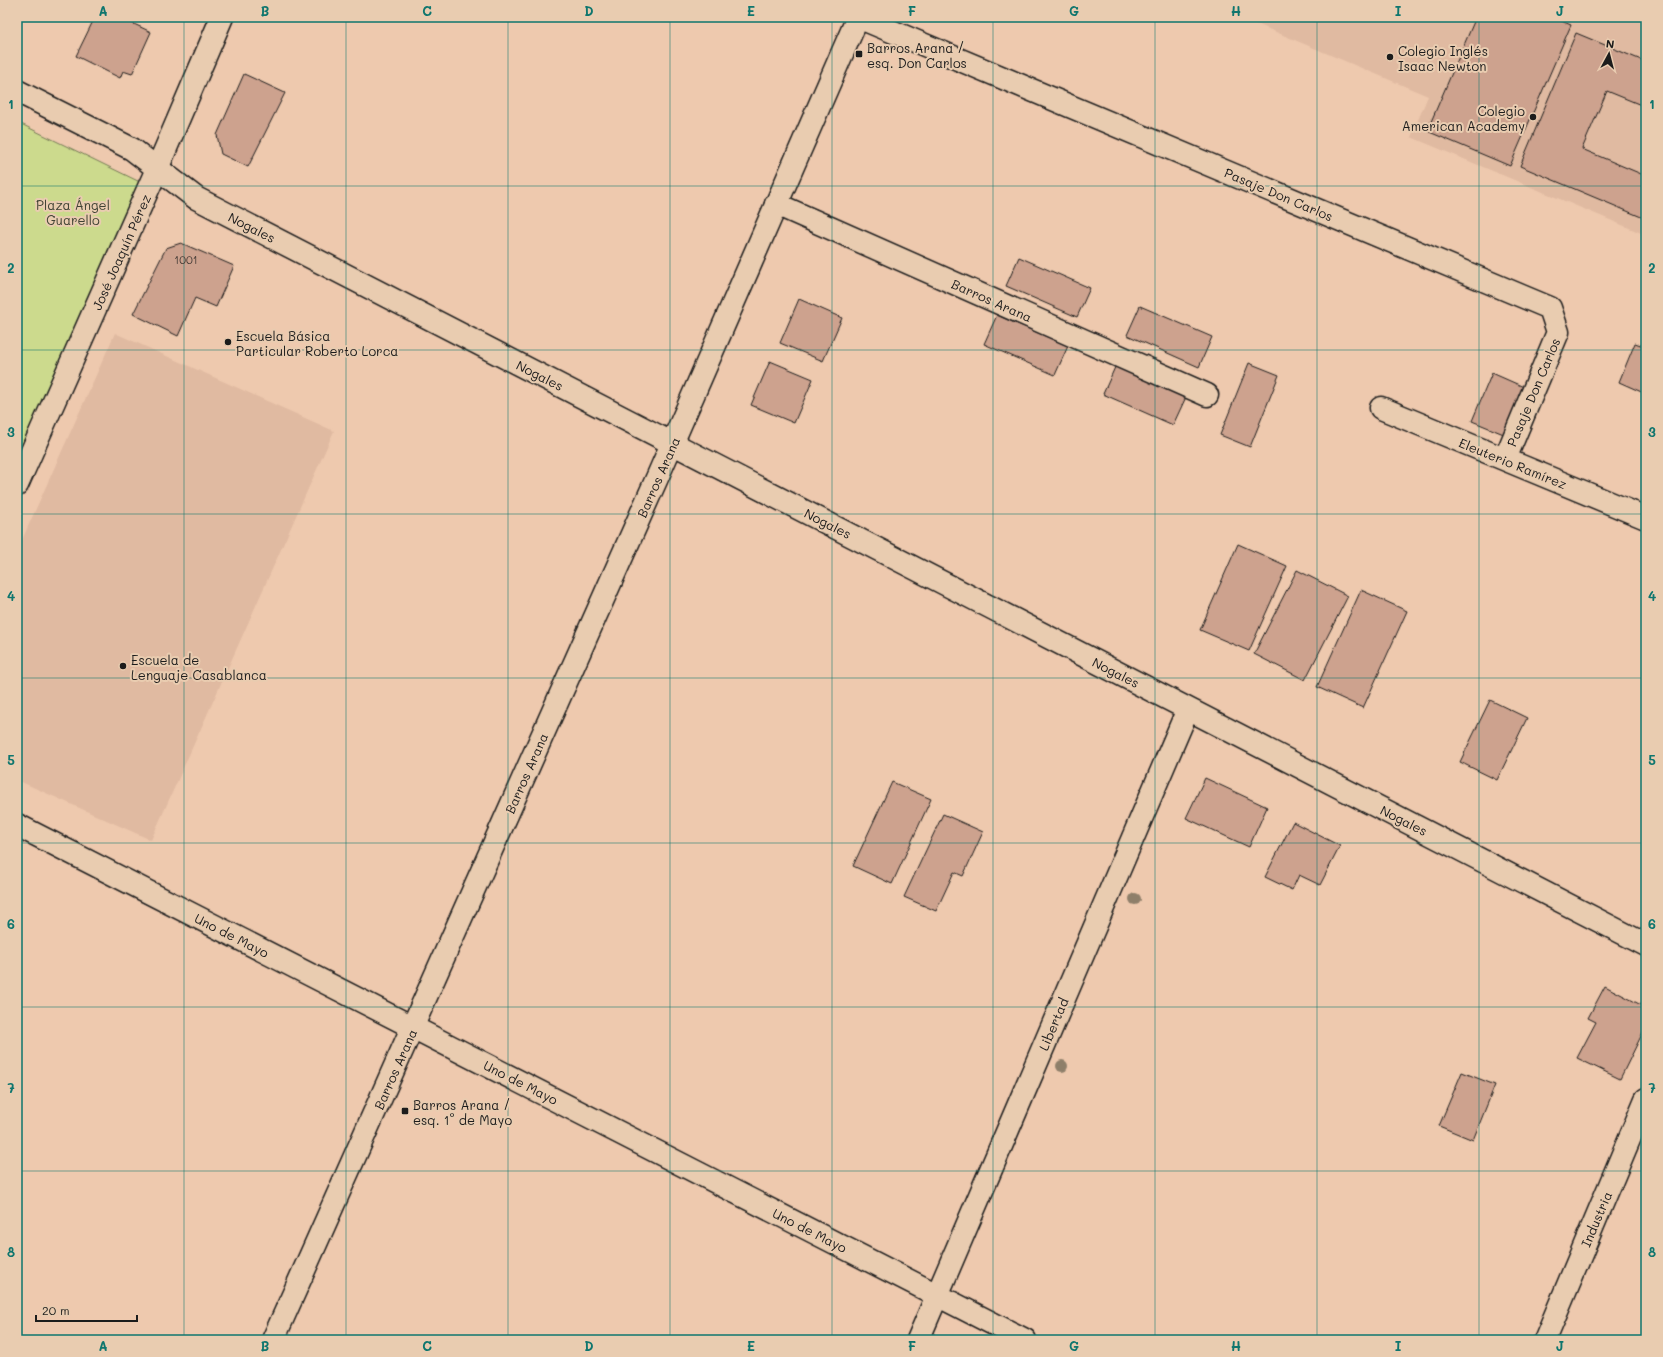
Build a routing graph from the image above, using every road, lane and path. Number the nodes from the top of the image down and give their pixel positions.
1 (222, 17) edge
2 (858, 17) edge
3 (17, 91) edge
4 (157, 169) junction
5 (776, 204) junction
6 (1207, 395) dead end
7 (1380, 408) dead end
8 (672, 443) junction
9 (1505, 459) junction
10 (17, 485) edge
11 (1646, 518) edge
12 (1188, 709) junction
13 (17, 825) edge
14 (1646, 945) edge
15 (413, 1027) junction
16 (1646, 1099) edge
17 (938, 1295) junction
18 (273, 1340) edge
19 (918, 1340) edge
20 (1025, 1340) edge
21 (1545, 1340) edge

1 - 4 street, José Joaquín Pérez
2 - 5 street, Barros Arana
2 - 9 street, Pasaje Don Carlos
3 - 4 street, Nogales
4 - 8 street, Nogales
4 - 10 street, José Joaquín Pérez
5 - 6 street, Barros Arana
5 - 8 street, Barros Arana
7 - 9 street, Eleuterio Ramírez
8 - 12 street, Nogales
8 - 15 street, Barros Arana
9 - 11 street, Eleuterio Ramírez
12 - 14 street, Nogales
12 - 17 street, Libertad
13 - 15 street, Uno de Mayo
15 - 17 street, Uno de Mayo
15 - 18 street, Barros Arana
16 - 21 street, Industria
17 - 19 street, Libertad
17 - 20 street, Uno de Mayo

